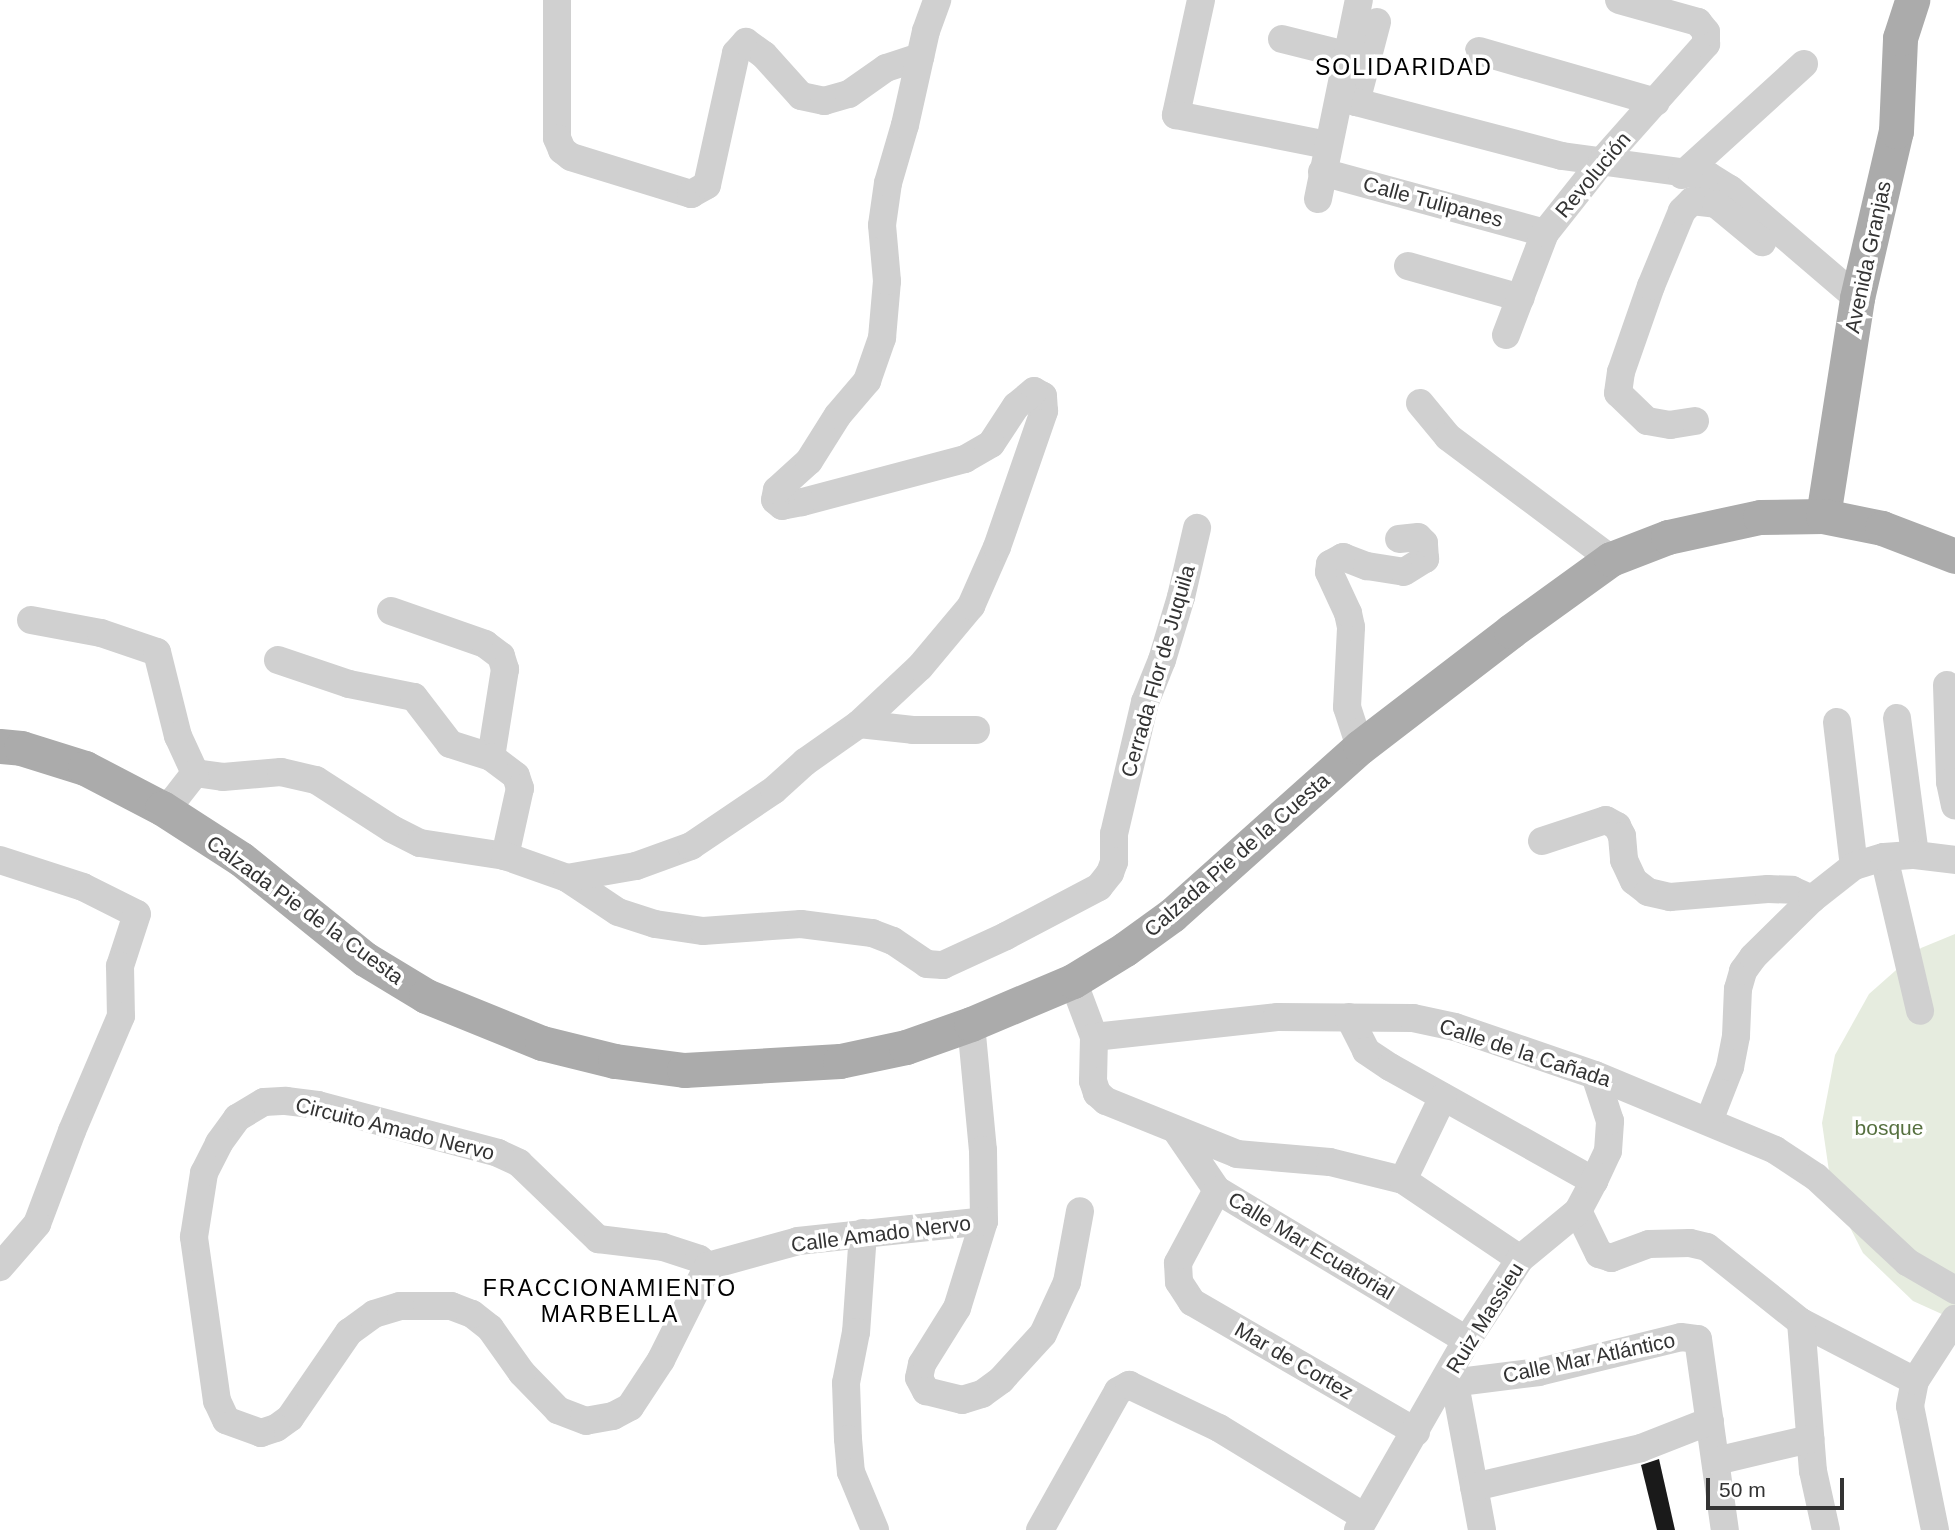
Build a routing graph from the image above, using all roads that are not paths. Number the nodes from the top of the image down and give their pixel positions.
1 (557, 0) edge
2 (937, 0) edge
3 (1201, 0) edge
4 (1619, 0) edge
5 (1912, 0) edge
6 (1368, 11) edge
7 (1282, 38) dead end
8 (1479, 51) dead end
9 (1346, 55) junction
10 (920, 57) junction
11 (1804, 64) dead end
12 (1656, 102) junction
13 (1602, 161) junction
14 (1322, 172) junction
15 (1682, 175) junction
16 (1545, 233) junction
17 (1408, 266) dead end
18 (1521, 298) junction
19 (1855, 308) junction
20 (1506, 335) dead end
21 (1420, 403) dead end
22 (1695, 421) dead end
23 (1824, 516) junction
24 (1197, 528) dead end
25 (1399, 539) dead end
26 (1955, 556) edge
27 (1611, 559) junction
28 (391, 611) dead end
29 (31, 620) dead end
30 (278, 660) dead end
31 (1947, 685) dead end
32 (1897, 719) dead end
33 (1838, 722) dead end
34 (859, 724) junction
35 (976, 730) dead end
36 (0, 747) edge
37 (1360, 747) junction
38 (491, 757) junction
39 (195, 773) junction
40 (1955, 805) edge
41 (162, 808) junction
42 (1542, 841) dead end
43 (1915, 855) junction
44 (505, 856) junction
45 (1884, 857) junction
46 (0, 860) edge
47 (1955, 860) edge
48 (1854, 866) junction
49 (567, 878) junction
50 (1812, 899) junction
51 (1073, 981) junction
52 (1920, 1011) dead end
53 (1349, 1017) junction
54 (971, 1024) junction
55 (1094, 1037) junction
56 (1595, 1075) junction
57 (1443, 1097) junction
58 (1709, 1121) junction
59 (1176, 1130) junction
60 (1403, 1180) junction
61 (1594, 1181) junction
62 (1217, 1190) junction
63 (1578, 1211) junction
64 (1080, 1212) dead end
65 (984, 1222) junction
66 (863, 1233) junction
67 (1520, 1259) junction
68 (708, 1266) junction
69 (0, 1267) edge
70 (1955, 1290) edge
71 (1955, 1319) edge
72 (1801, 1322) junction
73 (1467, 1340) junction
74 (1915, 1381) junction
75 (1449, 1384) junction
76 (1710, 1421) junction
77 (1416, 1432) junction
78 (1810, 1438) junction
79 (1716, 1461) junction
80 (1474, 1487) junction
81 (1362, 1524) edge
82 (875, 1530) edge
83 (1040, 1530) edge
84 (1482, 1530) edge
85 (1725, 1530) edge
86 (1826, 1530) edge
87 (1935, 1530) edge

1 - 10 street
2 - 10 street
3 - 14 street, Calle Tulipanes
4 - 12 street, Revolución
5 - 19 main road, Avenida Granjas
6 - 9 street
6 - 13 street
7 - 9 street
8 - 12 street
9 - 14 street
10 - 34 street
11 - 15 street
12 - 13 street, Revolución
13 - 15 street
13 - 16 street, Revolución
14 - 16 street, Calle Tulipanes
15 - 19 street
16 - 18 street, Revolución
17 - 18 street
18 - 20 street, Revolución
19 - 22 street
19 - 23 main road, Avenida Granjas
21 - 27 street
23 - 26 main road, Calzada Pie de la Cuesta
23 - 27 main road, Calzada Pie de la Cuesta
24 - 49 street, Cerrada Flor de Juquila
25 - 37 street
27 - 37 main road, Calzada Pie de la Cuesta
28 - 38 street
29 - 39 street
30 - 38 street
31 - 40 street
32 - 43 street
33 - 48 street
34 - 35 street
34 - 49 street
36 - 41 main road, Calzada Pie de la Cuesta
37 - 51 main road, Calzada Pie de la Cuesta
38 - 44 street
39 - 41 street
39 - 44 street
41 - 54 main road, Calzada Pie de la Cuesta
42 - 50 street
43 - 45 street
43 - 47 street
44 - 49 street
45 - 48 street
45 - 52 street
46 - 69 street
48 - 50 street
50 - 58 street
51 - 54 main road, Calzada Pie de la Cuesta
51 - 55 street
53 - 55 street, Calle de la Cañada
53 - 56 street, Calle de la Cañada
53 - 57 street
54 - 65 street, Calle Amado Nervo
55 - 59 street
56 - 58 street, Calle de la Cañada
56 - 61 street, Ruiz Massieu
57 - 60 street
57 - 61 street
58 - 70 street, Calle de la Cañada
59 - 60 street
59 - 62 street, Calle Mar Ecuatorial
60 - 67 street
61 - 63 street, Ruiz Massieu
62 - 73 street, Calle Mar Ecuatorial
62 - 77 street, Mar de Cortez
63 - 67 street, Ruiz Massieu
63 - 72 street
64 - 65 street
65 - 66 street, Calle Amado Nervo
66 - 68 street, Calle Amado Nervo
66 - 82 street
67 - 73 street, Ruiz Massieu
68 - 68 street, Circuito Amado Nervo
71 - 74 street
72 - 74 street
72 - 78 street
73 - 75 street, Ruiz Massieu
74 - 87 street
75 - 76 street, Calle Mar Atlántico
75 - 77 street, Ruiz Massieu
75 - 80 street
76 - 79 street, Calle Mar Atlántico
76 - 80 street
77 - 81 street, Ruiz Massieu
78 - 79 street
78 - 86 street
79 - 85 street, Calle Mar Atlántico
80 - 84 street
81 - 83 street

